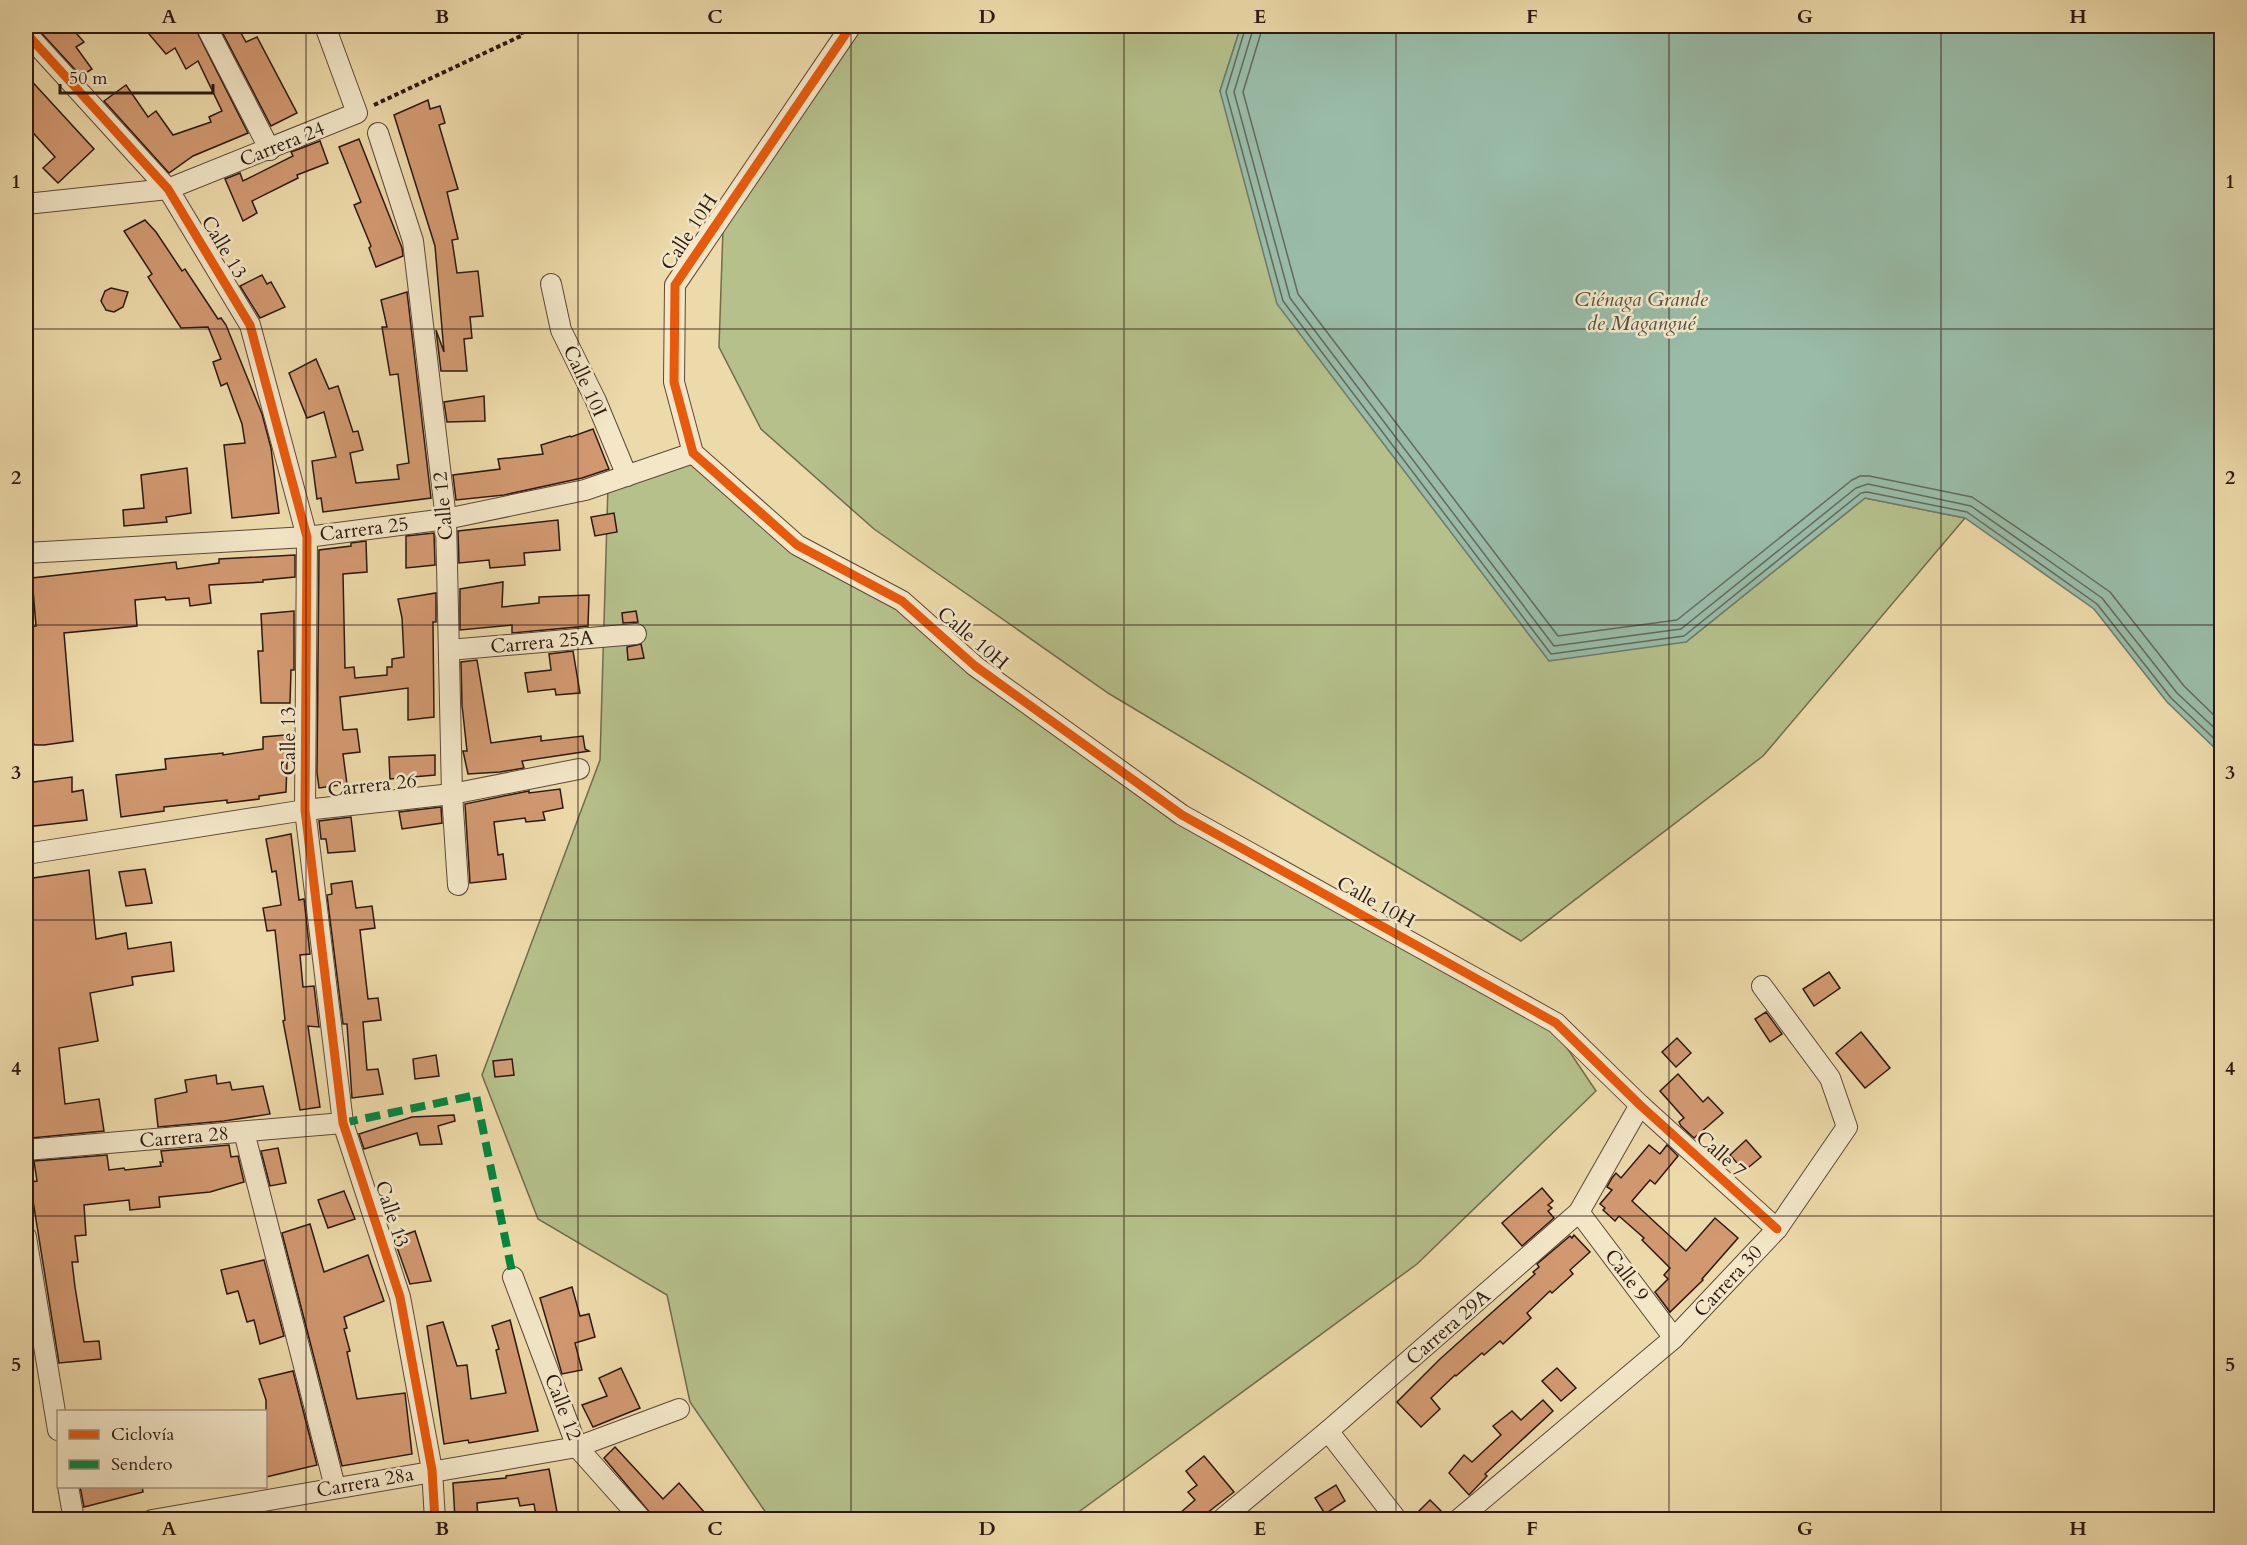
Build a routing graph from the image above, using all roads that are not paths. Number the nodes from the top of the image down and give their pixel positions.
1 (206, 26) edge
2 (325, 26) edge
3 (851, 26) edge
4 (26, 33) edge
5 (378, 133) dead end
6 (270, 150) junction
7 (168, 189) junction
8 (26, 204) edge
9 (551, 284) dead end
10 (693, 453) junction
11 (627, 476) junction
12 (446, 519) junction
13 (307, 537) junction
14 (26, 553) edge
15 (636, 634) dead end
16 (449, 650) junction
17 (579, 769) dead end
18 (452, 794) junction
19 (305, 810) junction
20 (26, 854) edge
21 (458, 885) dead end
22 (1762, 986) dead end
23 (1640, 1106) junction
24 (343, 1123) junction
25 (244, 1132) junction
26 (26, 1150) edge
27 (1579, 1212) junction
28 (1778, 1229) junction
29 (26, 1237) edge
30 (513, 1277) dead end
31 (1674, 1338) junction
32 (679, 1408) dead end
33 (57, 1424) edge
34 (1328, 1431) junction
35 (577, 1447) junction
36 (432, 1470) junction
37 (335, 1487) junction
38 (68, 1488) edge
39 (74, 1520) edge
40 (152, 1520) edge
41 (435, 1520) edge
42 (642, 1520) edge
43 (1221, 1520) edge
44 (1397, 1520) edge
45 (1458, 1520) edge

1 - 6 street
2 - 6 street, Carrera 24
3 - 10 street, Calle 10H
4 - 7 street, Calle 13
5 - 12 street, Calle 12
6 - 7 street, Carrera 24
7 - 8 street, Carrera 24
7 - 13 street, Calle 13
9 - 11 street, Calle 10I
10 - 11 street, Carrera 25
10 - 23 street, Calle 10H
11 - 12 street, Carrera 25
12 - 13 street, Carrera 25
12 - 16 street, Calle 12
13 - 14 street, Carrera 25
13 - 19 street, Calle 13
15 - 16 street, Carrera 25A
16 - 18 street, Calle 12
17 - 18 street, Carrera 26
18 - 19 street, Carrera 26
18 - 21 street, Calle 12
19 - 20 street, Carrera 26
19 - 24 street, Calle 13
22 - 28 street, Carrera 30
23 - 27 street, Carrera 29A
23 - 28 street, Calle 7
24 - 25 street, Carrera 28
24 - 36 street, Calle 13
25 - 26 street, Carrera 28
25 - 37 street
27 - 31 street, Calle 9
27 - 34 street, Carrera 29A
28 - 31 street, Carrera 30
29 - 33 street
30 - 35 street, Calle 12
31 - 45 street, Carrera 30
32 - 35 street, Carrera 28a
34 - 43 street, Carrera 29A
34 - 44 street
35 - 36 street, Carrera 28a
35 - 42 street, Calle 12
36 - 37 street, Carrera 28a
36 - 41 street, Calle 13
37 - 40 street, Carrera 28a
38 - 39 street

